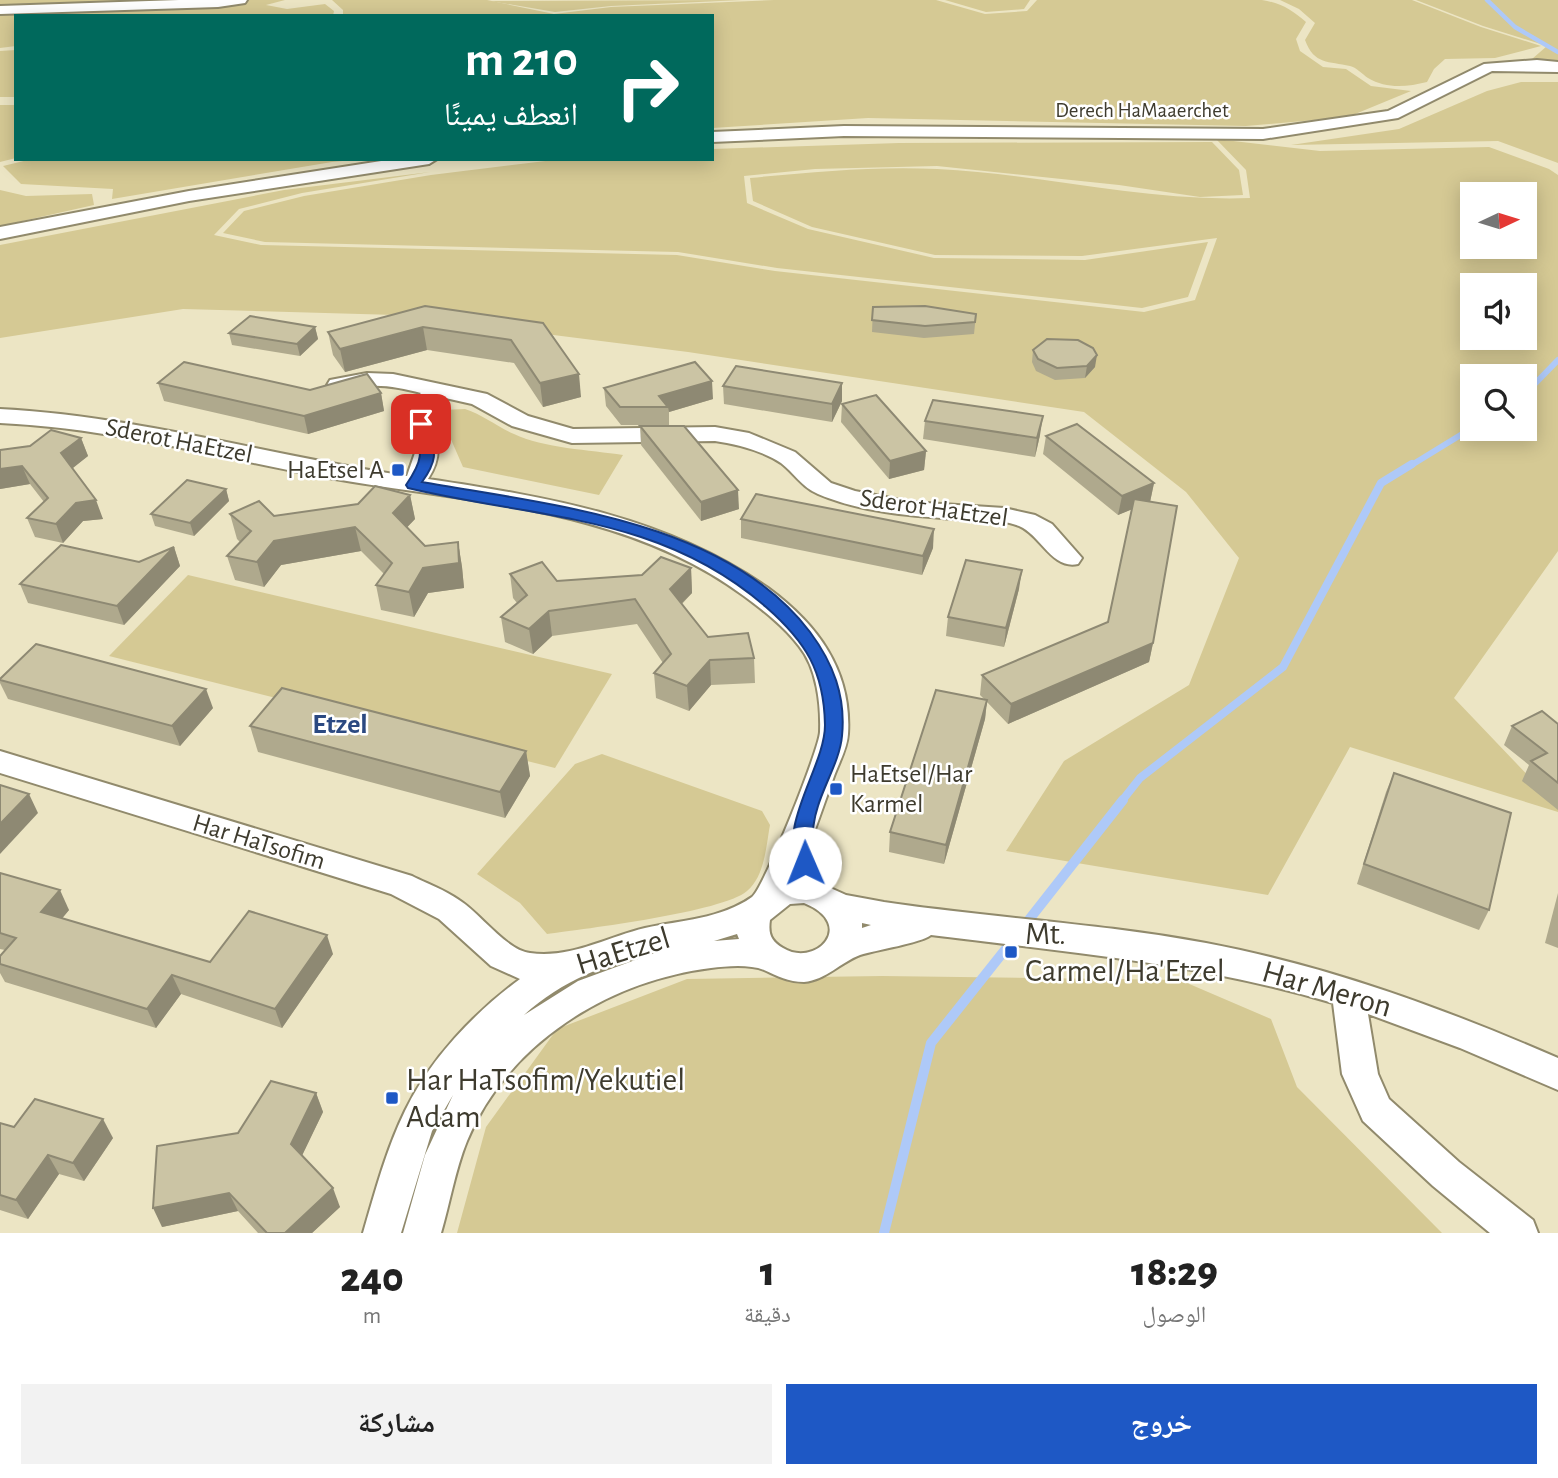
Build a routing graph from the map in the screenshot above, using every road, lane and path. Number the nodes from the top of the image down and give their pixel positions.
1 (240, 0) edge
2 (0, 10) edge
3 (1558, 67) edge
4 (714, 137) edge
5 (416, 161) edge
6 (0, 233) edge
7 (316, 390) edge
8 (436, 390) junction
9 (0, 416) edge
10 (413, 485) junction
11 (1069, 558) dead end
12 (0, 762) edge
13 (808, 809) junction
14 (829, 900) junction
15 (765, 903) junction
16 (961, 926) junction
17 (841, 948) junction
18 (501, 956) junction
19 (769, 957) junction
20 (572, 964) junction
21 (1348, 992) junction
22 (498, 1017) junction
23 (1558, 1074) edge
24 (382, 1233) edge
25 (422, 1233) edge
26 (1518, 1233) edge

1 - 2 street
3 - 4 street, Derech HaMaaerchet
5 - 6 street
7 - 8 street, Sderot HaEtzel
8 - 10 street
8 - 11 street, Sderot HaEtzel
9 - 10 street, Sderot HaEtzel
10 - 13 street, Sderot HaEtzel
12 - 18 street, Har HaTsofim
13 - 14 street, Sderot HaEtzel
13 - 15 street, Sderot HaEtzel
14 - 15 street
14 - 16 street, Har Meron
14 - 17 street
15 - 19 street
15 - 20 street, HaEtzel
16 - 17 street, Har Meron
16 - 21 street, Har Meron
17 - 19 street
18 - 20 street, Har HaTsofim
18 - 22 street
19 - 25 street, HaEtzel
20 - 22 street, HaEtzel
21 - 23 street, Har Meron
21 - 26 street
22 - 24 street

